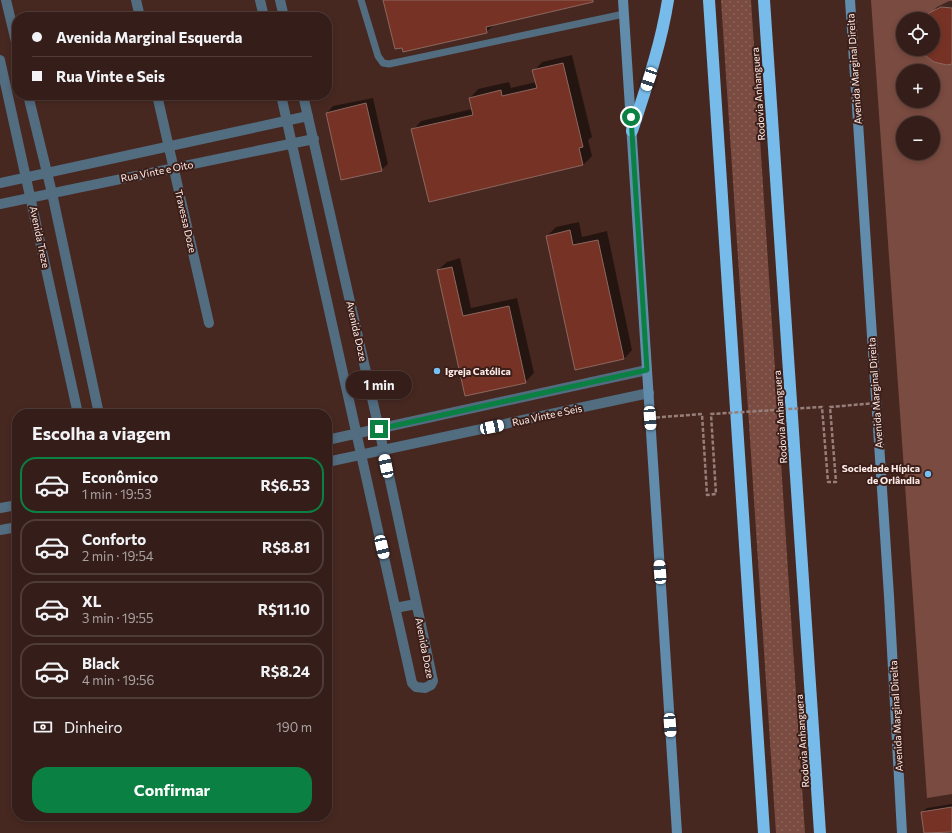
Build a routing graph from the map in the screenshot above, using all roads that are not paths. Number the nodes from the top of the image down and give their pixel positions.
1 (6, 0) edge
2 (136, 0) edge
3 (260, 0) edge
4 (280, 0) edge
5 (361, 0) edge
6 (623, 0) edge
7 (668, 0) edge
8 (709, 0) edge
9 (764, 0) edge
10 (850, 0) edge
11 (139, 12) edge
12 (263, 12) edge
13 (283, 12) edge
14 (624, 14) junction
15 (12, 25) edge
16 (0, 60) edge
17 (29, 100) edge
18 (158, 100) edge
19 (282, 100) edge
20 (304, 100) edge
21 (308, 116) junction
22 (287, 121) junction
23 (632, 131) junction
24 (314, 139) junction
25 (292, 144) junction
26 (169, 146) junction
27 (174, 168) junction
28 (46, 173) junction
29 (27, 177) junction
30 (0, 183) edge
31 (52, 193) junction
32 (31, 197) junction
33 (0, 204) edge
34 (209, 323) dead end
35 (647, 370) junction
36 (649, 393) junction
37 (77, 409) edge
38 (98, 409) edge
39 (379, 429) junction
40 (356, 434) junction
41 (332, 439) edge
42 (383, 450) junction
43 (361, 455) junction
44 (332, 461) edge
45 (12, 505) edge
46 (0, 508) edge
47 (12, 528) edge
48 (0, 530) edge
49 (416, 604) junction
50 (395, 608) junction
51 (677, 833) edge
52 (764, 833) edge
53 (820, 833) edge
54 (902, 833) edge

1 - 15 street
2 - 11 street
3 - 12 street
4 - 13 street
5 - 14 lane
6 - 14 main road
7 - 23 highway
8 - 52 highway
9 - 53 highway, Rodovia Anhanguera
10 - 54 main road, Avenida Marginal Direita
14 - 23 main road
16 - 29 street, Avenida Treze
17 - 28 street, Avenida Treze
18 - 26 street, Travessa Doze
19 - 22 street, Avenida Doze
20 - 21 street, Avenida Doze
21 - 22 street, Rua Vinte e Oito
21 - 24 street, Avenida Doze
22 - 25 street, Avenida Doze
22 - 26 street, Rua Vinte e Oito
23 - 35 main road
24 - 25 street, Rua Vinte e Oito
24 - 39 street, Avenida Doze
25 - 27 street, Rua Vinte e Oito
25 - 40 street, Avenida Doze
26 - 27 street, Travessa Doze
26 - 28 street, Rua Vinte e Oito
27 - 31 street, Rua Vinte e Oito
27 - 34 street, Travessa Doze
28 - 29 street, Rua Vinte e Oito
28 - 31 street, Avenida Treze
29 - 30 street, Rua Vinte e Oito
29 - 32 street, Avenida Treze
31 - 32 street, Rua Vinte e Oito
31 - 38 street, Avenida Treze
32 - 33 street, Rua Vinte e Oito
32 - 37 street, Avenida Treze
35 - 36 main road
35 - 39 street
36 - 42 street, Rua Vinte e Seis
36 - 51 main road
39 - 40 street
39 - 42 street, Avenida Doze
40 - 41 street
40 - 43 street, Avenida Doze
42 - 43 street, Rua Vinte e Seis
42 - 49 street, Avenida Doze
43 - 44 street, Rua Vinte e Seis
43 - 50 street, Avenida Doze
45 - 46 street
47 - 48 street
49 - 50 street
49 - 50 street, Avenida Doze

